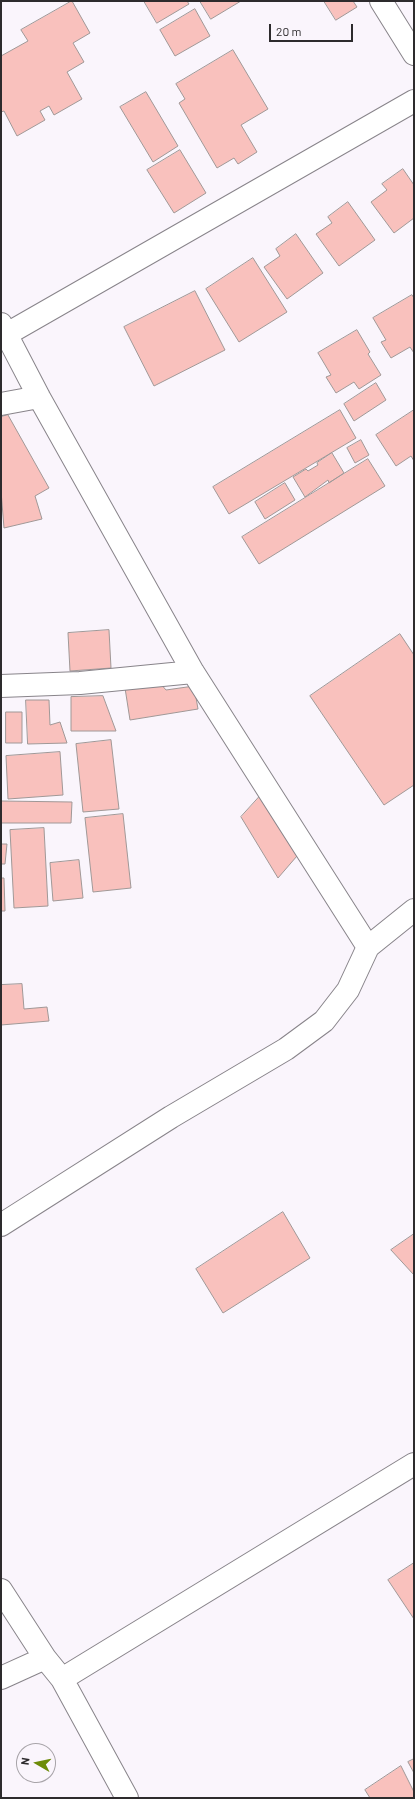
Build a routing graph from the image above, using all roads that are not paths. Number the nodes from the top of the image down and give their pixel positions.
1 (381, 1) edge
2 (414, 54) edge
3 (414, 100) edge
4 (4, 329) edge
5 (39, 397) junction
6 (1, 404) edge
7 (193, 672) junction
8 (1, 686) edge
9 (414, 910) edge
10 (368, 947) junction
11 (1, 1225) edge
12 (414, 1464) edge
13 (1, 1590) edge
14 (44, 1658) junction
15 (1, 1678) edge
16 (62, 1679) junction
17 (127, 1798) edge

1 - 2 street
3 - 4 street
4 - 5 street
5 - 6 street
5 - 7 street
7 - 8 street
7 - 10 street
9 - 10 street
10 - 11 street
12 - 16 street
13 - 14 street
14 - 15 street
14 - 16 street
16 - 17 street

